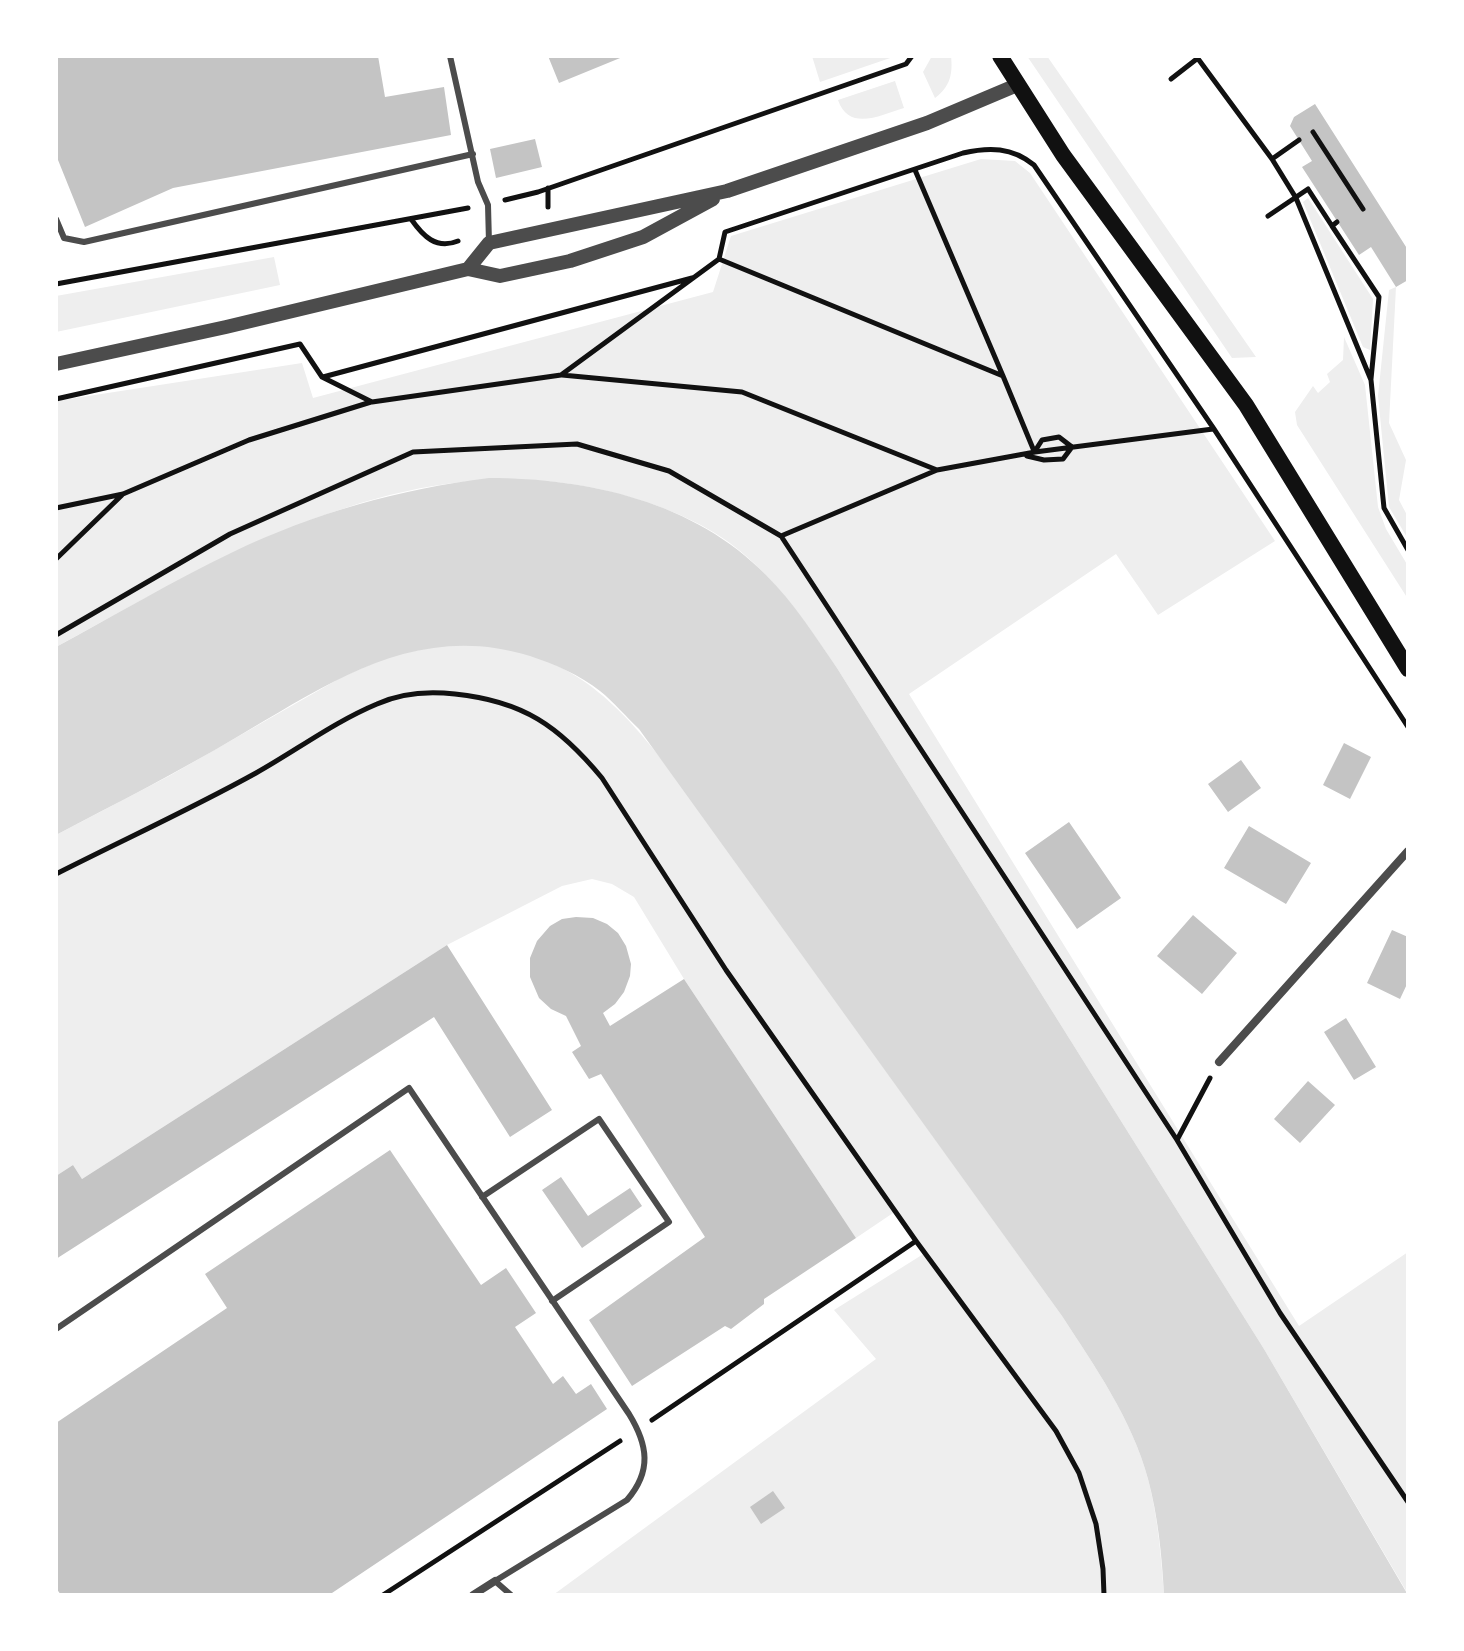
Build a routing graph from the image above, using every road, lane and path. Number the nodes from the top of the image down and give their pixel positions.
1 (450, 56) edge
2 (1000, 56) edge
3 (1197, 57) edge
4 (1171, 79) dead end
5 (1017, 85) junction
6 (1313, 132) dead end
7 (1299, 140) dead end
8 (473, 154) junction
9 (1272, 159) junction
10 (915, 170) junction
11 (727, 191) junction
12 (1296, 198) junction
13 (473, 207) dead end
14 (1363, 209) dead end
15 (1268, 216) dead end
16 (473, 217) dead end
17 (56, 219) edge
18 (411, 219) dead end
19 (465, 237) dead end
20 (489, 243) junction
21 (719, 259) junction
22 (468, 269) junction
23 (694, 277) junction
24 (56, 364) edge
25 (561, 375) junction
26 (1003, 376) junction
27 (322, 377) junction
28 (1371, 380) junction
29 (56, 399) edge
30 (372, 402) junction
31 (1214, 429) junction
32 (1072, 447) junction
33 (1035, 452) junction
34 (1022, 455) junction
35 (937, 470) junction
36 (123, 494) junction
37 (56, 508) edge
38 (781, 536) junction
39 (1408, 550) edge
40 (56, 559) edge
41 (56, 635) edge
42 (1408, 669) edge
43 (1408, 727) edge
44 (1408, 851) edge
45 (56, 874) edge
46 (1219, 1062) joint
47 (1177, 1140) junction
48 (482, 1197) junction
49 (552, 1301) junction
50 (56, 1329) edge
51 (1408, 1502) edge
52 (495, 1581) junction
53 (473, 1595) edge
54 (511, 1595) edge
55 (1104, 1595) edge

1 - 8 lane
2 - 5 main road
3 - 4 path
3 - 9 path
5 - 11 street
5 - 42 main road
6 - 14 path
7 - 9 path
8 - 17 lane
8 - 20 lane
9 - 12 path
10 - 21 path
10 - 26 path
10 - 31 path
11 - 20 street
11 - 22 street
12 - 15 path
12 - 28 path
12 - 28 path
13 - 16 path
18 - 19 path
20 - 22 street
21 - 23 path
21 - 26 path
22 - 24 street
23 - 25 path
23 - 27 path
25 - 30 path
25 - 35 path
26 - 33 path
27 - 29 path
27 - 30 path
28 - 39 path
30 - 36 path
31 - 32 path
31 - 43 path
32 - 33 path
32 - 33 path
32 - 34 path
33 - 34 path
34 - 35 path
35 - 38 path
36 - 37 path
36 - 40 path
38 - 41 path
38 - 47 path
44 - 46 street
45 - 55 path
46 - 47 path
47 - 51 path
48 - 49 lane
48 - 49 lane
48 - 50 lane
49 - 52 lane
52 - 53 street
52 - 54 lane

